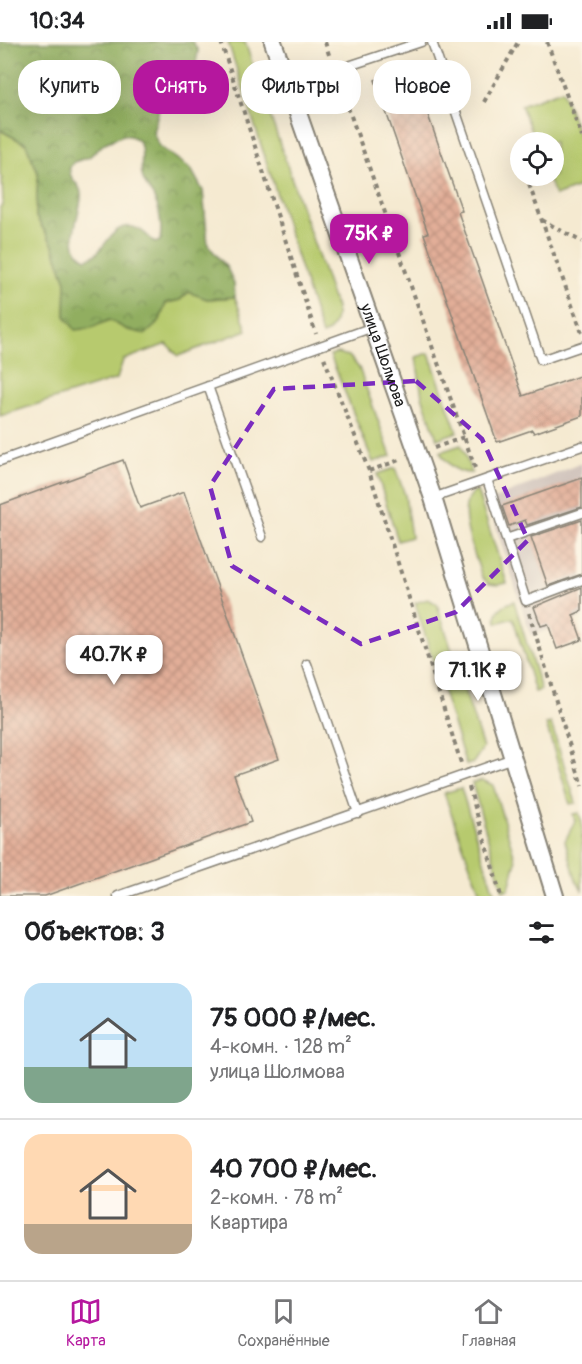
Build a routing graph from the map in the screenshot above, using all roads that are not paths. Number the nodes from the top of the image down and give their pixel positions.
1 (273, 42) edge
2 (421, 42) edge
3 (432, 42) edge
4 (279, 60) edge
5 (361, 62) edge
6 (298, 114) edge
7 (372, 327) junction
8 (582, 346) edge
9 (208, 386) junction
10 (582, 446) edge
11 (0, 461) edge
12 (483, 480) junction
13 (433, 498) junction
14 (582, 513) edge
15 (262, 537) dead end
16 (506, 539) junction
17 (582, 580) edge
18 (307, 664) dead end
19 (513, 758) junction
20 (358, 813) junction
21 (118, 896) edge
22 (555, 896) edge

1 - 4 street, улица Шолмова
2 - 5 lane
3 - 8 lane
6 - 7 street, улица Шолмова
7 - 9 lane
7 - 13 street, улица Шолмова
9 - 11 lane
9 - 15 lane
10 - 12 lane
12 - 13 lane
12 - 16 lane
13 - 19 street, улица Шолмова
14 - 16 lane
16 - 17 lane
18 - 20 lane
19 - 20 lane
19 - 22 street, улица Шолмова
20 - 21 lane

